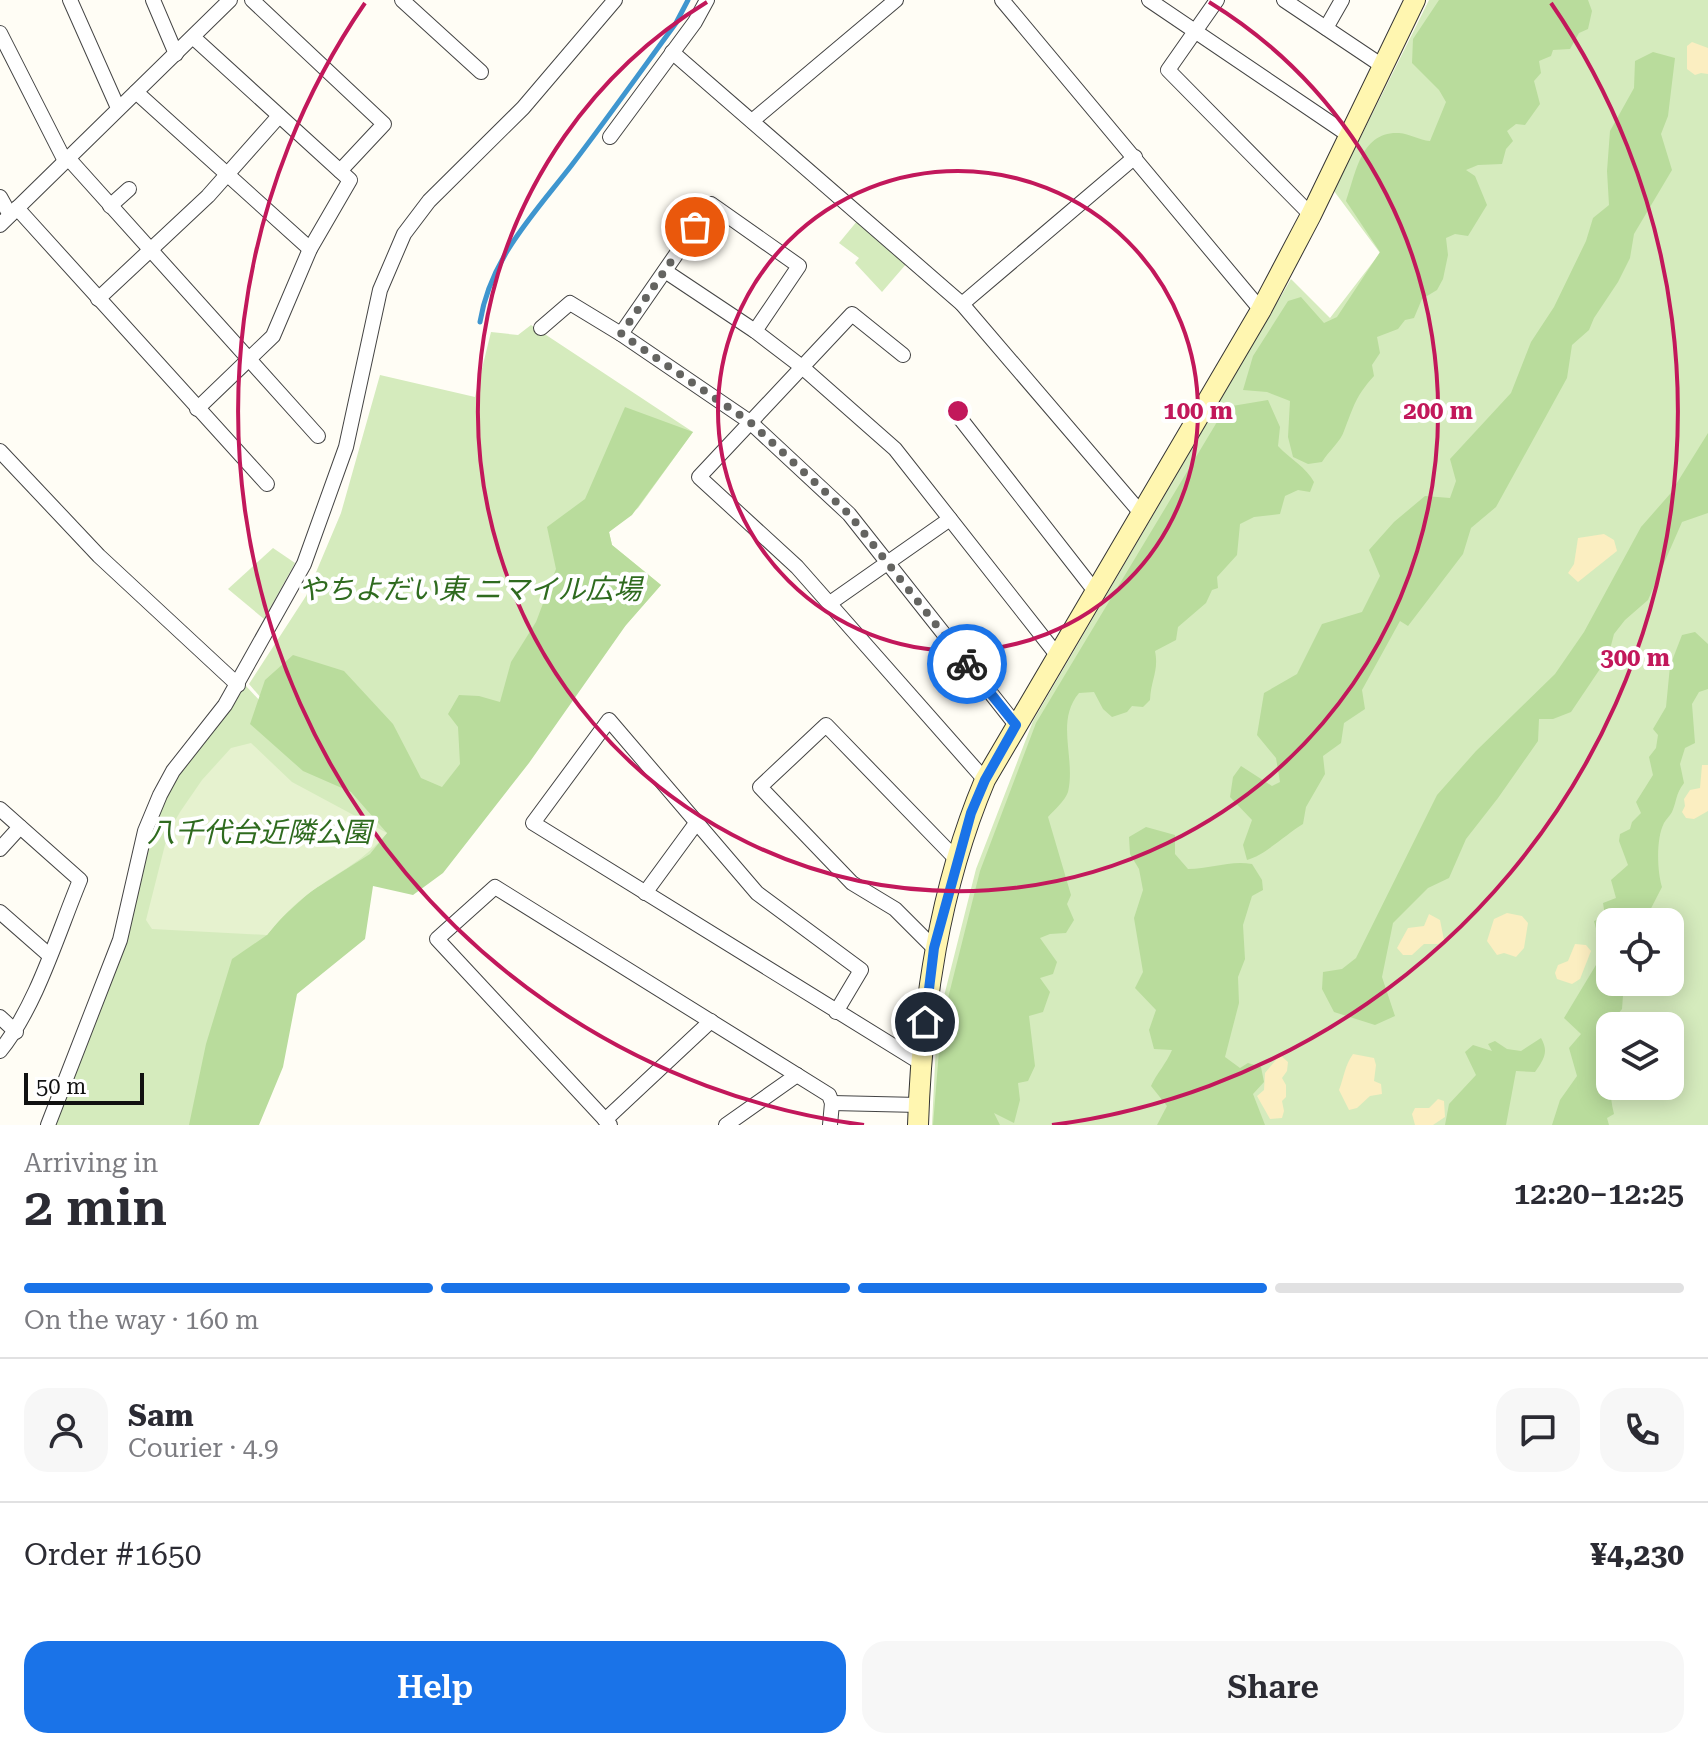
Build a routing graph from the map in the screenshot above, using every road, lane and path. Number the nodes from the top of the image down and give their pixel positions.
1 (70, 0) edge
2 (153, 0) edge
3 (230, 0) edge
4 (252, 0) edge
5 (402, 0) edge
6 (615, 0) edge
7 (707, 0) edge
8 (896, 0) edge
9 (1002, 0) edge
10 (1149, 0) edge
11 (1217, 0) edge
12 (1284, 0) edge
13 (1342, 0) edge
14 (1415, 0) edge
15 (1326, 28) junction
16 (1195, 31) junction
17 (0, 33) edge
18 (194, 38) junction
19 (672, 52) junction
20 (176, 54) junction
21 (1384, 67) junction
22 (481, 72) dead end
23 (136, 92) junction
24 (118, 108) junction
25 (279, 116) junction
26 (752, 121) junction
27 (1350, 136) junction
28 (610, 137) dead end
29 (1135, 157) junction
30 (67, 160) junction
31 (340, 171) junction
32 (227, 173) junction
33 (129, 189) dead end
34 (0, 197) edge
35 (110, 206) junction
36 (1311, 215) junction
37 (9, 216) edge
38 (310, 249) junction
39 (152, 250) junction
40 (665, 271) junction
41 (98, 299) junction
42 (962, 304) junction
43 (1261, 310) junction
44 (541, 328) dead end
45 (755, 331) junction
46 (621, 334) junction
47 (903, 355) dead end
48 (249, 360) junction
49 (802, 367) junction
50 (197, 409) junction
51 (959, 417) dead end
52 (750, 422) junction
53 (318, 436) dead end
54 (0, 451) edge
55 (267, 484) dead end
56 (1140, 512) junction
57 (950, 519) junction
58 (887, 563) junction
59 (1094, 590) junction
60 (830, 603) junction
61 (1057, 655) junction
62 (238, 685) junction
63 (1016, 725) junction
64 (985, 780) junction
65 (0, 809) edge
66 (697, 822) junction
67 (20, 827) junction
68 (0, 849) edge
69 (958, 861) junction
70 (645, 893) junction
71 (0, 912) edge
72 (934, 948) junction
73 (49, 955) junction
74 (836, 1012) junction
75 (0, 1017) edge
76 (711, 1021) junction
77 (16, 1032) junction
78 (0, 1051) edge
79 (921, 1063) junction
80 (797, 1075) junction
81 (832, 1103) junction
82 (918, 1115) edge
83 (608, 1122) edge
84 (48, 1125) edge
85 (726, 1125) edge
86 (830, 1125) edge

1 - 24 street
2 - 20 street
3 - 18 street
4 - 31 street
5 - 22 street
6 - 62 street
7 - 19 street
8 - 26 street
9 - 29 street
10 - 16 street
11 - 16 street
12 - 15 street
13 - 15 street
14 - 21 street
15 - 21 street
16 - 27 street
16 - 36 street
17 - 30 street
18 - 20 street
18 - 25 street
19 - 26 street
19 - 28 street
20 - 23 street
21 - 27 street
23 - 24 street
23 - 32 street
24 - 30 street
25 - 31 street
25 - 32 street
26 - 42 street
27 - 36 street
29 - 42 street
29 - 43 street
30 - 35 street
30 - 37 street
31 - 38 street
32 - 38 street
32 - 39 street
33 - 35 street
34 - 37 street
35 - 39 street
36 - 43 street
37 - 41 street
38 - 48 street
39 - 41 street
39 - 48 street
40 - 45 street
40 - 45 street
40 - 46 street
41 - 50 street
42 - 56 street
43 - 56 street
44 - 46 street
45 - 49 street
46 - 52 street
47 - 49 street
48 - 50 street
48 - 53 street
49 - 52 street
49 - 57 street
50 - 55 street
51 - 59 street
52 - 58 street
52 - 60 street
54 - 62 street
56 - 59 street
57 - 58 street
57 - 61 street
58 - 60 street
58 - 63 street
59 - 61 street
60 - 64 street
61 - 63 street
62 - 84 street
63 - 64 street
64 - 69 street
65 - 67 street
66 - 70 street
66 - 70 street
66 - 74 street
67 - 68 street
67 - 73 street
69 - 72 street
69 - 72 street
70 - 74 street
71 - 73 street
72 - 79 street
73 - 77 street
74 - 79 street
75 - 77 street
76 - 80 street
76 - 83 street
76 - 83 street
77 - 78 street
79 - 82 street
80 - 81 street
80 - 85 street
81 - 82 street
81 - 86 street

